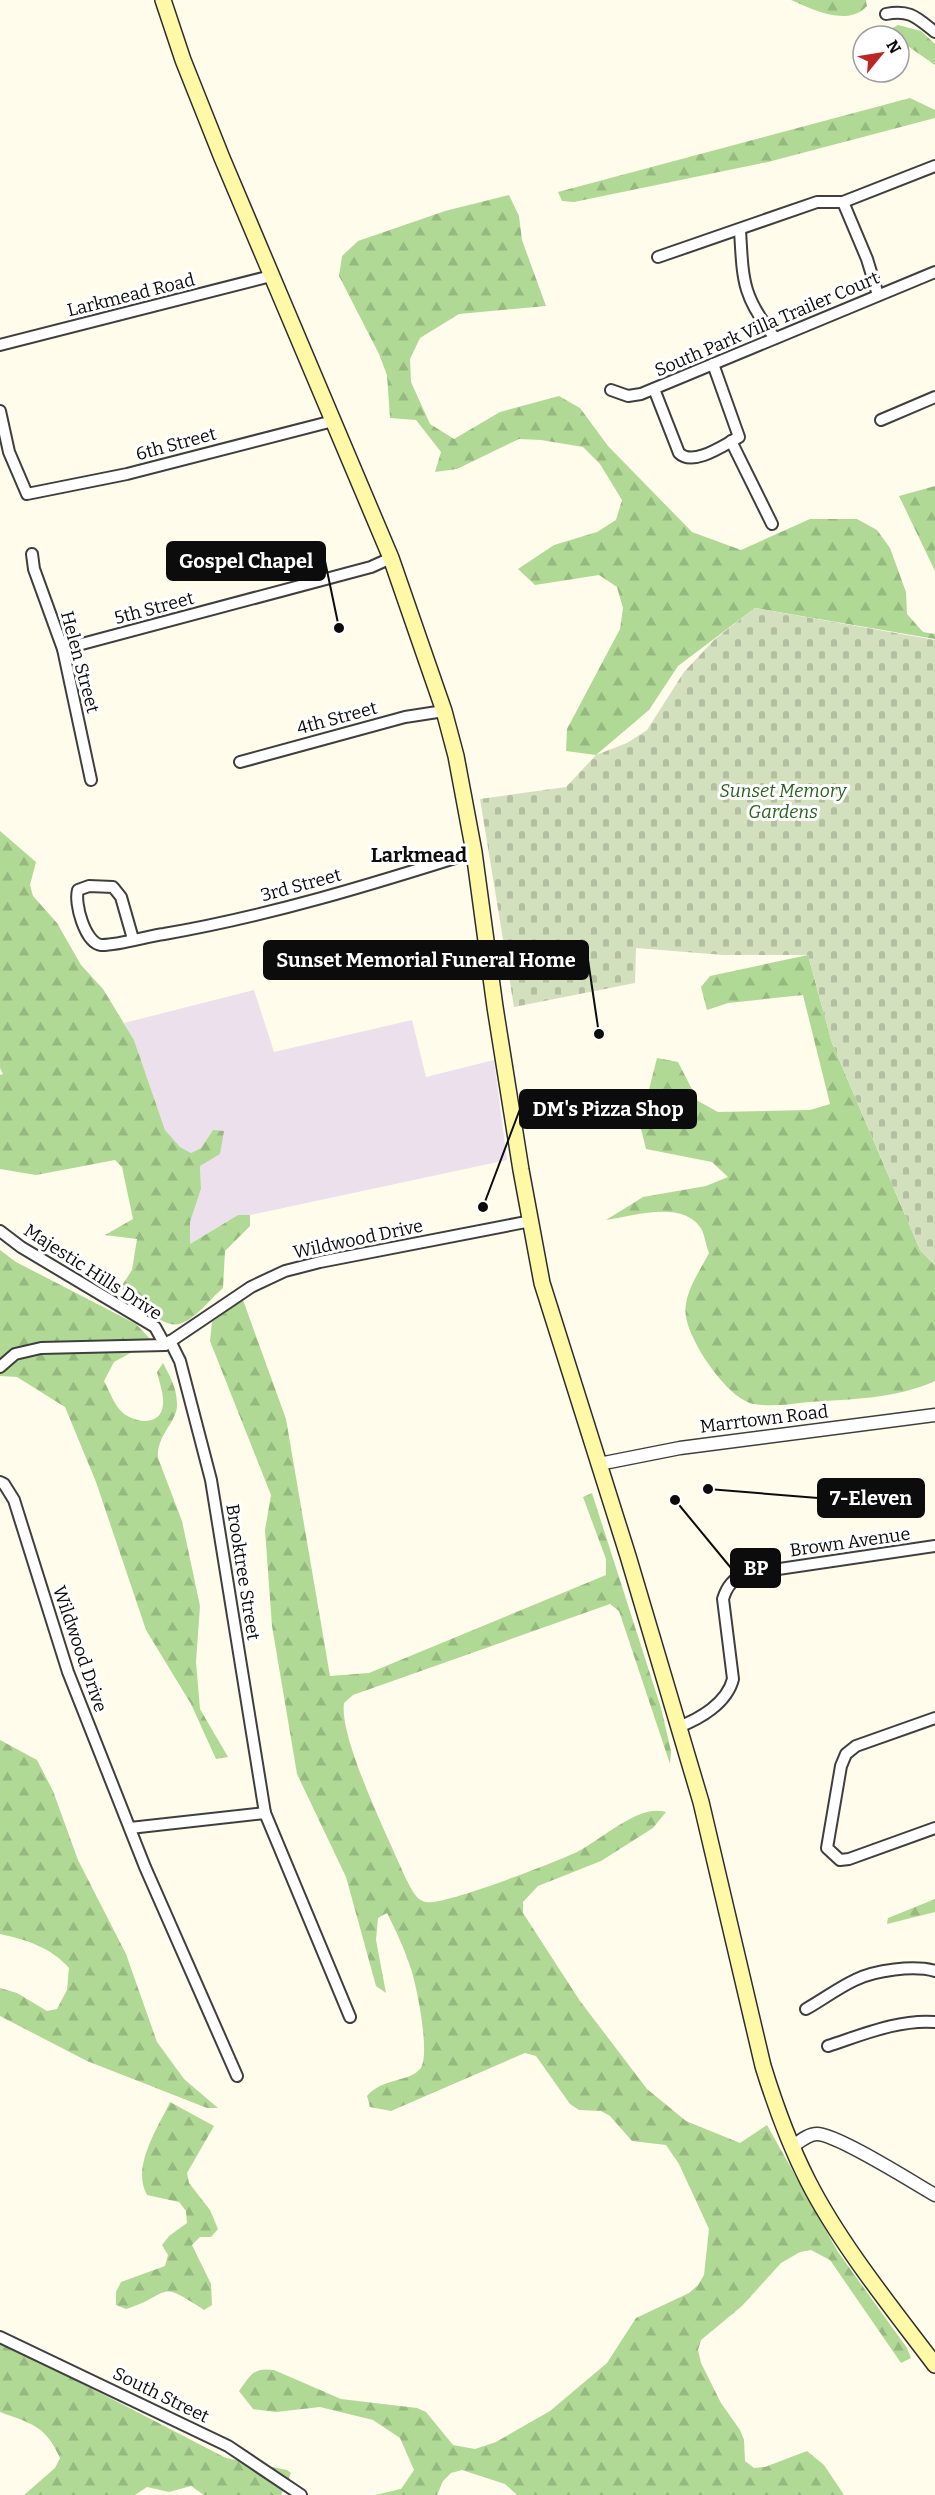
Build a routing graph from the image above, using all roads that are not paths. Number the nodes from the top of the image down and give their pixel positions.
1 (163, 0) edge
2 (886, 14) dead end
3 (935, 32) edge
4 (934, 169) edge
5 (843, 202) junction
6 (740, 230) junction
7 (658, 256) dead end
8 (935, 272) edge
9 (271, 276) junction
10 (878, 295) junction
11 (775, 338) junction
12 (0, 345) edge
13 (713, 364) junction
14 (654, 389) junction
15 (611, 390) dead end
16 (935, 397) edge
17 (0, 411) edge
18 (881, 420) dead end
19 (333, 421) junction
20 (731, 441) junction
21 (772, 524) dead end
22 (32, 554) dead end
23 (391, 558) junction
24 (63, 649) junction
25 (444, 711) junction
26 (240, 762) dead end
27 (91, 780) dead end
28 (474, 852) junction
29 (134, 939) junction
30 (531, 1221) junction
31 (0, 1231) edge
32 (168, 1343) junction
33 (0, 1367) edge
34 (935, 1415) edge
35 (599, 1464) junction
36 (0, 1482) edge
37 (935, 1546) edge
38 (935, 1718) edge
39 (678, 1727) junction
40 (265, 1813) junction
41 (130, 1828) junction
42 (935, 1828) edge
43 (935, 1971) edge
44 (806, 2010) dead end
45 (350, 2017) dead end
46 (935, 2022) edge
47 (828, 2046) dead end
48 (237, 2076) dead end
49 (792, 2147) junction
50 (935, 2195) edge
51 (0, 2337) edge
52 (935, 2365) edge
53 (301, 2495) edge

1 - 9 main road
2 - 3 street
4 - 5 street
5 - 6 street
5 - 10 street
6 - 7 street
6 - 11 street
8 - 10 street, South Park Villa Trailer Court
9 - 12 street, Larkmead Road
9 - 19 main road
10 - 11 street, South Park Villa Trailer Court
11 - 13 street, South Park Villa Trailer Court
13 - 14 street, South Park Villa Trailer Court
13 - 20 street
14 - 15 street, South Park Villa Trailer Court
14 - 20 street
16 - 18 street
17 - 19 street, 6th Street
19 - 23 main road
20 - 21 street
22 - 24 street, Helen Street
23 - 24 street, 5th Street
23 - 25 main road
24 - 27 street, Helen Street
25 - 26 street, 4th Street
25 - 28 main road
28 - 29 street, 3rd Street
28 - 30 main road
29 - 29 street, 3rd Street
30 - 32 street, Wildwood Drive
30 - 35 main road
31 - 32 street, Majestic Hills Drive
32 - 33 street
32 - 40 street, Brooktree Street
34 - 35 street, Marrtown Road
35 - 39 main road
36 - 41 street, Wildwood Drive
37 - 39 street, Brown Avenue
38 - 42 street
39 - 49 main road
40 - 41 street
40 - 45 street
41 - 48 street, Wildwood Drive
43 - 44 street
46 - 47 street
49 - 50 street
49 - 52 main road
51 - 53 street, South Street

